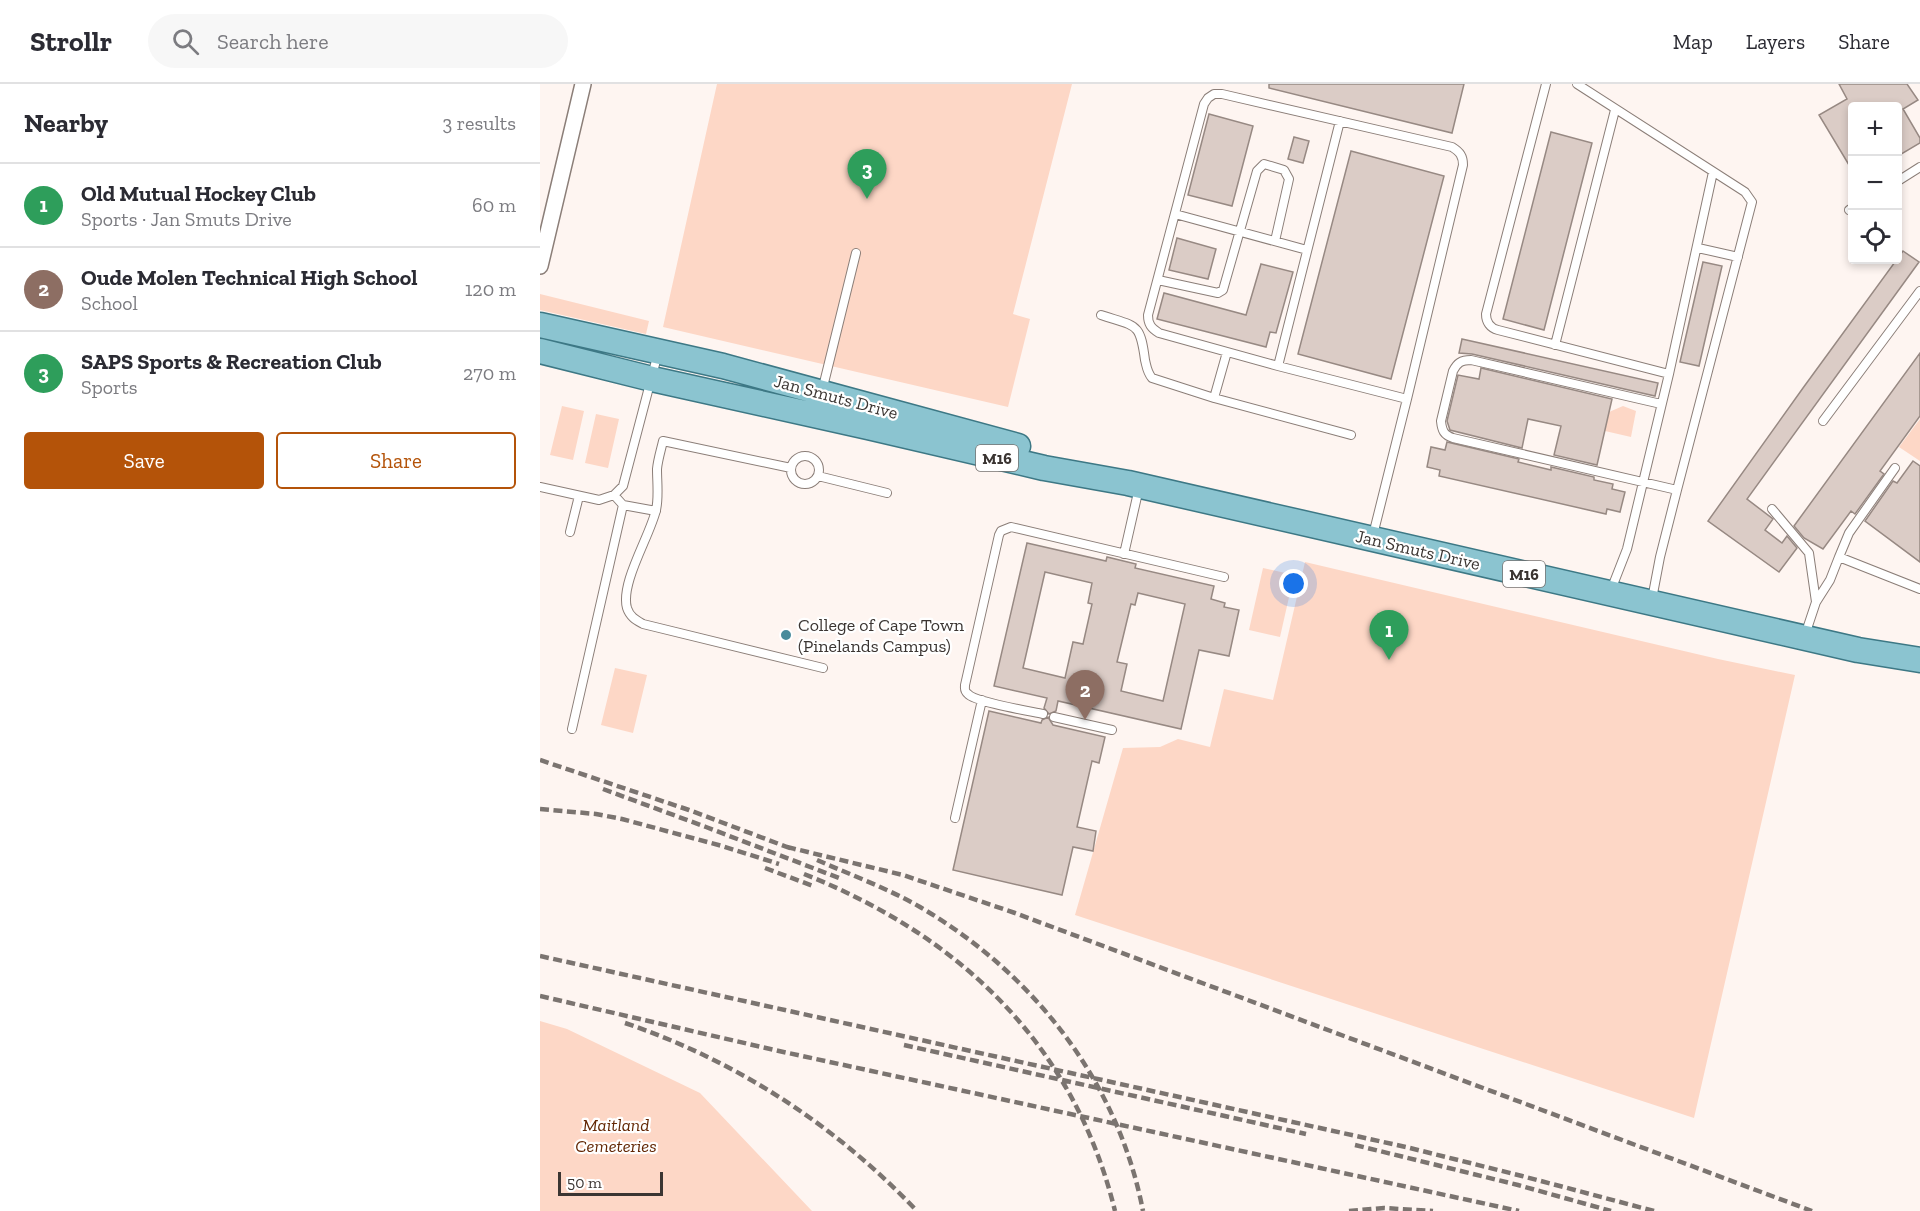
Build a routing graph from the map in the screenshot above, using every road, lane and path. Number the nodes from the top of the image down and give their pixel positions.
1 (583, 84) edge
2 (1546, 84) edge
3 (1577, 84) edge
4 (1615, 110) junction
5 (1340, 121) junction
6 (1920, 167) edge
7 (1713, 172) junction
8 (1902, 178) edge
9 (1175, 213) junction
10 (1240, 231) junction
11 (1275, 241) junction
12 (1698, 248) junction
13 (1307, 250) junction
14 (856, 253) dead end
15 (1738, 257) junction
16 (540, 266) edge
17 (1158, 280) junction
18 (1920, 291) edge
19 (1101, 315) dead end
20 (540, 325) edge
21 (1554, 345) junction
22 (540, 351) edge
23 (658, 351) junction
24 (1227, 352) junction
25 (1278, 366) junction
26 (1669, 374) junction
27 (651, 379) junction
28 (822, 393) junction
29 (1214, 398) junction
30 (1407, 399) junction
31 (1661, 404) junction
32 (1823, 421) dead end
33 (1351, 435) dead end
34 (791, 468) junction
35 (1895, 468) dead end
36 (819, 476) junction
37 (1642, 482) junction
38 (1134, 484) junction
39 (540, 487) edge
40 (1677, 490) junction
41 (887, 493) dead end
42 (614, 495) junction
43 (579, 496) junction
44 (623, 505) junction
45 (1772, 509) dead end
46 (656, 511) junction
47 (570, 532) dead end
48 (1372, 539) junction
49 (1124, 554) junction
50 (1839, 557) junction
51 (1224, 577) dead end
52 (1920, 588) edge
53 (1610, 594) junction
54 (1816, 602) junction
55 (1652, 604) junction
56 (1804, 638) junction
57 (1920, 660) edge
58 (823, 668) dead end
59 (982, 700) junction
60 (1043, 714) dead end
61 (1054, 717) dead end
62 (572, 729) dead end
63 (1112, 730) dead end
64 (955, 818) dead end

1 - 16 street
2 - 21 lane
3 - 4 lane
4 - 7 lane
4 - 21 lane
5 - 9 lane
5 - 13 lane
5 - 30 lane
6 - 8 lane
7 - 12 lane
7 - 15 lane
9 - 10 lane
9 - 17 lane
10 - 11 lane
10 - 11 lane
10 - 17 lane
11 - 13 lane
12 - 15 lane
12 - 26 lane
13 - 25 lane
14 - 28 lane
15 - 40 lane
17 - 24 lane
18 - 32 lane
19 - 29 lane
20 - 23 main road, Jan Smuts Drive / M16
21 - 26 lane
22 - 27 main road, Jan Smuts Drive / M16
23 - 27 lane
23 - 28 main road, Jan Smuts Drive / M16
24 - 25 lane
24 - 29 lane
25 - 30 lane
26 - 31 lane
27 - 38 main road, Jan Smuts Drive / M16
27 - 42 lane
28 - 38 main road, Jan Smuts Drive / M16
29 - 33 lane
30 - 48 lane
31 - 37 lane
31 - 37 lane
34 - 36 lane
34 - 36 lane
34 - 46 lane
35 - 50 lane
36 - 41 lane
37 - 40 lane
37 - 53 lane
38 - 48 main road, Jan Smuts Drive / M16
38 - 49 lane
39 - 43 lane
40 - 55 lane
42 - 43 lane
42 - 44 lane
43 - 47 lane
44 - 46 lane
44 - 62 lane
45 - 54 lane
46 - 58 lane
48 - 53 main road, Jan Smuts Drive / M16
49 - 51 lane
49 - 59 lane
50 - 52 lane
50 - 54 lane
53 - 55 main road, Jan Smuts Drive / M16
54 - 56 lane
55 - 56 main road, Jan Smuts Drive / M16
56 - 57 main road, Jan Smuts Drive / M16
59 - 60 lane
59 - 64 lane
61 - 63 lane

